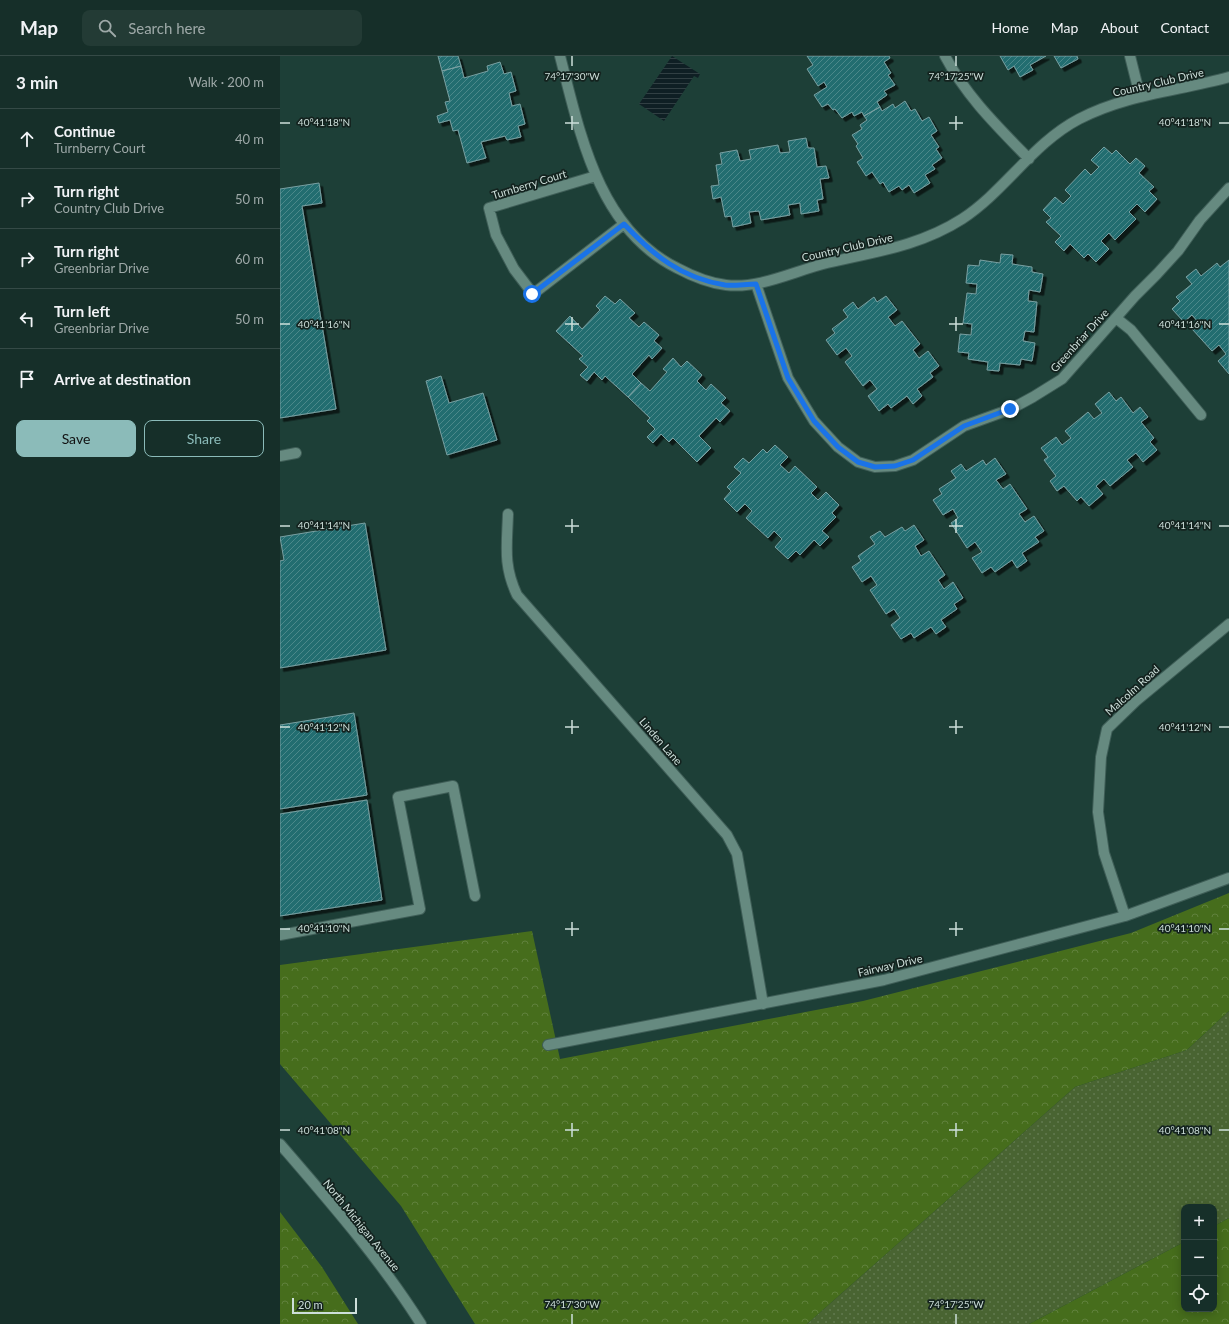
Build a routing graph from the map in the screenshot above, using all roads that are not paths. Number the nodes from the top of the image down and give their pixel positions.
1 (560, 56) edge
2 (945, 56) edge
3 (1130, 56) edge
4 (1229, 77) edge
5 (1140, 96) junction
6 (1029, 159) junction
7 (596, 176) junction
8 (1229, 188) edge
9 (624, 224) junction
10 (756, 284) junction
11 (1116, 318) junction
12 (1201, 414) dead end
13 (296, 453) dead end
14 (280, 456) edge
15 (508, 514) dead end
16 (1229, 624) edge
17 (1229, 878) edge
18 (475, 896) dead end
19 (1125, 916) junction
20 (280, 935) edge
21 (763, 1004) junction
22 (548, 1045) dead end
23 (280, 1144) edge
24 (420, 1324) edge

1 - 7 street, Country Club Drive
2 - 6 street
3 - 5 street
4 - 5 street, Country Club Drive
5 - 6 street, Country Club Drive
6 - 10 street, Country Club Drive
7 - 9 street, Country Club Drive
7 - 9 street, Turnberry Court
8 - 11 street, Greenbriar Drive
9 - 10 street, Country Club Drive
10 - 11 street, Greenbriar Drive
11 - 12 street
13 - 14 street
15 - 21 street, Linden Lane
16 - 19 street, Malcolm Road
17 - 19 street, Fairway Drive
18 - 20 street
19 - 21 street, Fairway Drive
21 - 22 street, Fairway Drive
23 - 24 street, North Michigan Avenue

